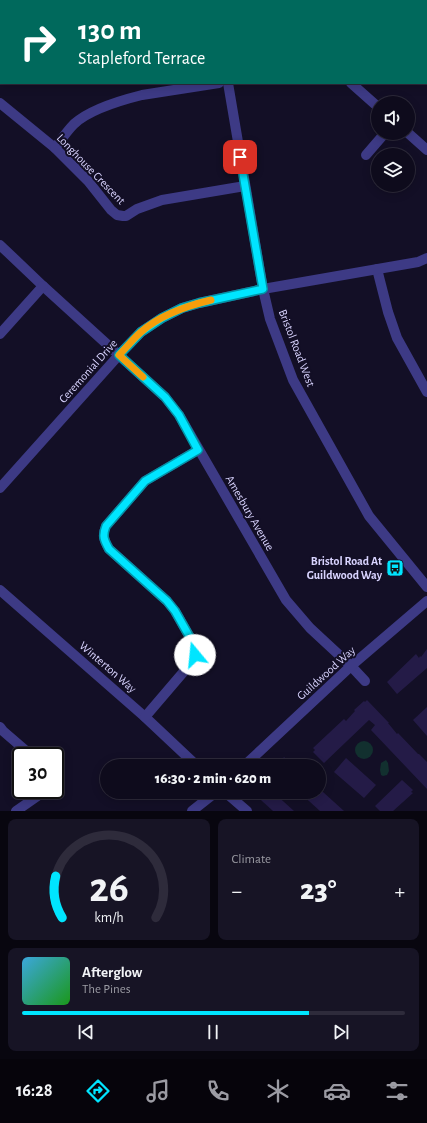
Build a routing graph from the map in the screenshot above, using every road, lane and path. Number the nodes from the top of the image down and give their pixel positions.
1 (213, 84) edge
2 (228, 84) edge
3 (352, 84) edge
4 (371, 100) edge
5 (0, 103) edge
6 (415, 139) edge
7 (379, 140) edge
8 (55, 148) junction
9 (427, 150) edge
10 (366, 155) dead end
11 (245, 186) junction
12 (0, 245) edge
13 (427, 258) edge
14 (378, 269) junction
15 (43, 286) junction
16 (263, 289) junction
17 (0, 334) edge
18 (119, 355) junction
19 (427, 392) edge
20 (198, 450) junction
21 (0, 488) edge
22 (427, 587) edge
23 (0, 590) edge
24 (427, 601) edge
25 (351, 666) junction
26 (365, 681) dead end
27 (145, 717) junction
28 (0, 727) edge
29 (21, 747) edge
30 (190, 759) edge
31 (251, 759) edge
32 (33, 799) edge
33 (207, 799) edge
34 (233, 799) edge
35 (16, 811) edge
36 (192, 811) edge
37 (247, 811) edge

1 - 8 street
2 - 11 street, Bristol Road West
3 - 4 street
5 - 8 street, Longhouse Crescent
6 - 9 street
7 - 10 street
8 - 11 street, Longhouse Crescent
11 - 16 street, Bristol Road West
12 - 15 street, Amesbury Avenue
13 - 14 street, Ceremonial Drive
14 - 16 street, Ceremonial Drive
14 - 19 street
15 - 17 street
15 - 18 street, Amesbury Avenue
16 - 18 street, Ceremonial Drive
16 - 22 street, Bristol Road West
18 - 20 street, Amesbury Avenue
18 - 21 street, Ceremonial Drive
20 - 25 street, Amesbury Avenue
20 - 27 street
23 - 27 street, Winterton Way
24 - 25 street, Guildwood Way
25 - 26 street, Amesbury Avenue
25 - 31 street, Guildwood Way
27 - 30 street, Winterton Way
28 - 29 street
32 - 35 street
33 - 36 street
34 - 37 street

